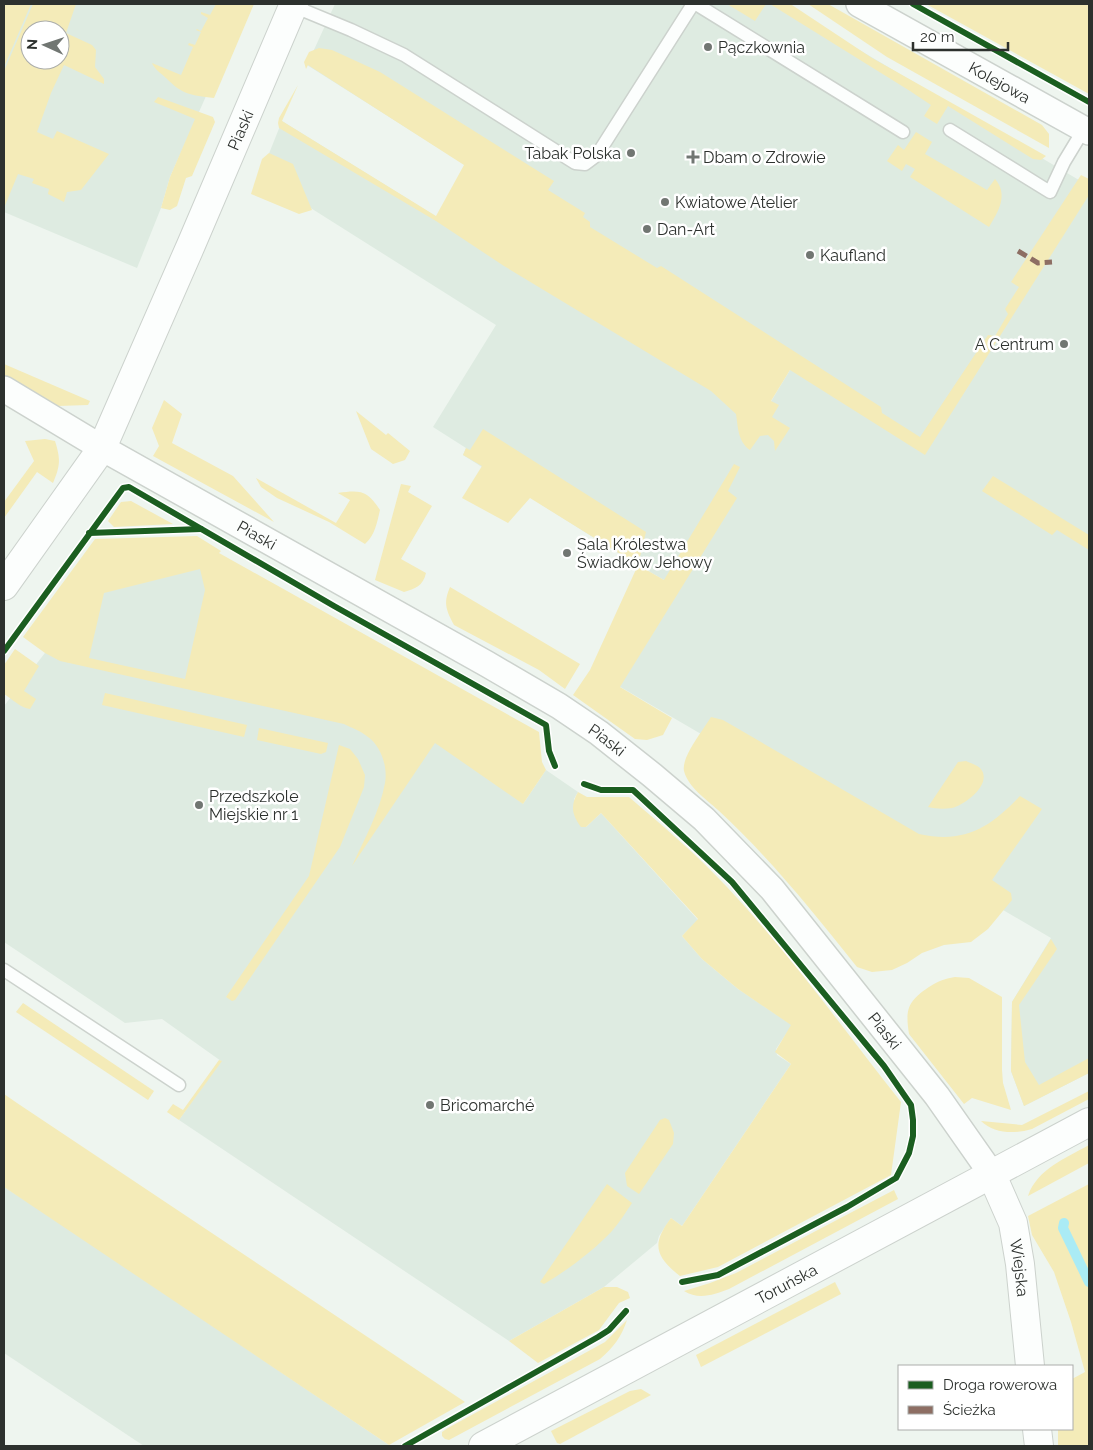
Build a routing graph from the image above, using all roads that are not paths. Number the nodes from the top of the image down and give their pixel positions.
1 (695, 4) edge
2 (859, 4) edge
3 (293, 5) edge
4 (950, 130) dead end
5 (1087, 130) edge
6 (903, 132) dead end
7 (4, 390) edge
8 (102, 448) junction
9 (4, 586) edge
10 (4, 970) edge
11 (180, 1084) dead end
12 (1089, 1122) edge
13 (991, 1173) junction
14 (1030, 1365) edge
15 (1037, 1430) edge
16 (483, 1446) edge
17 (1039, 1446) edge

1 - 3 lane
1 - 6 lane
2 - 5 street, Kolejowa
3 - 8 street, Piaski
4 - 5 lane
7 - 8 street
8 - 9 street, Piaski
8 - 13 street, Piaski
10 - 11 lane
12 - 13 street, Toruńska
13 - 14 street, Wiejska
13 - 16 street, Toruńska
15 - 17 street

